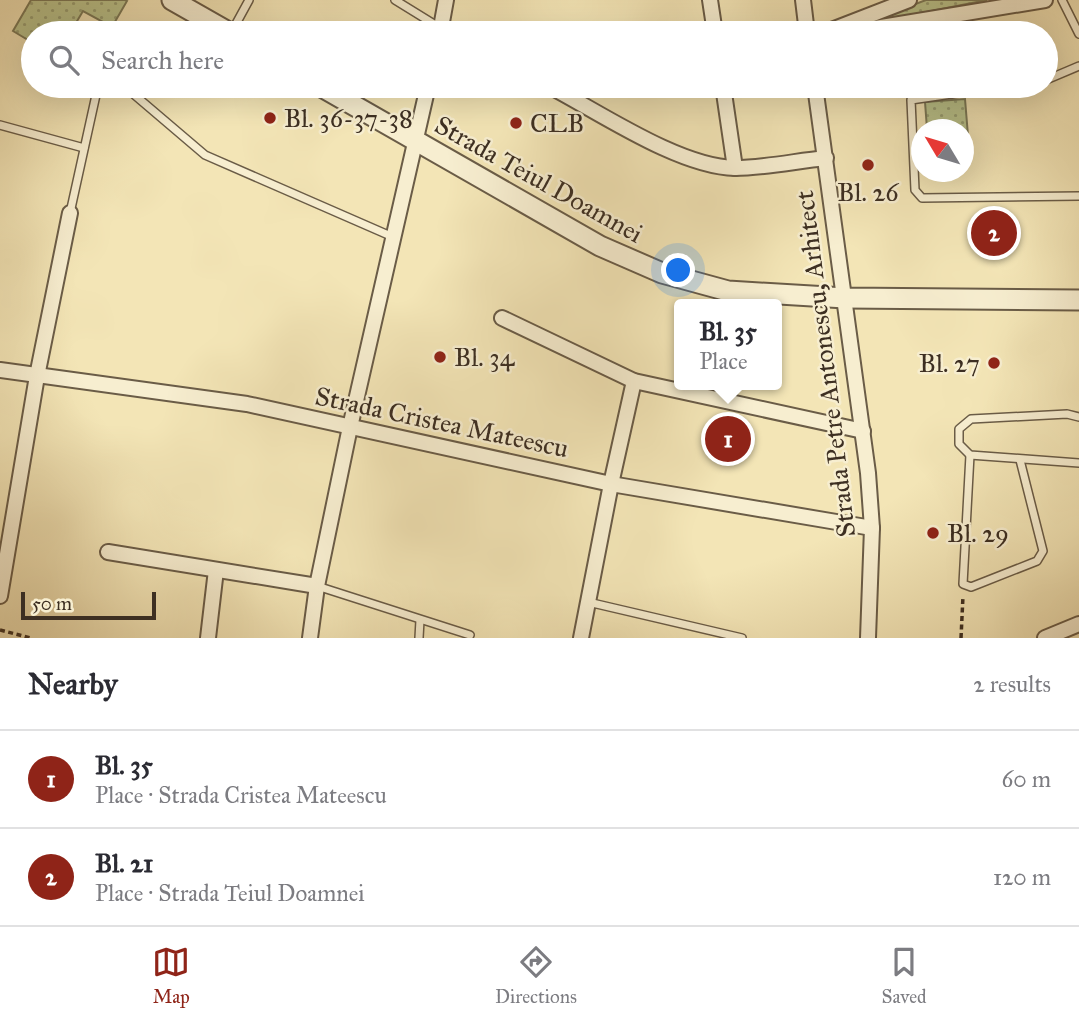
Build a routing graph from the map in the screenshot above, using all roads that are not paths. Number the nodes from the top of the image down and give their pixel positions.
1 (172, 0) edge
2 (249, 0) edge
3 (395, 0) edge
4 (446, 0) edge
5 (710, 0) edge
6 (803, 0) edge
7 (909, 0) edge
8 (1045, 0) edge
9 (1062, 0) edge
10 (209, 21) edge
11 (237, 21) edge
12 (427, 21) edge
13 (445, 21) edge
14 (713, 21) edge
15 (806, 21) edge
16 (855, 21) edge
17 (918, 21) edge
18 (1079, 34) edge
19 (1079, 66) edge
20 (1058, 75) edge
21 (95, 98) edge
22 (138, 98) edge
23 (341, 98) edge
24 (425, 98) edge
25 (572, 98) edge
26 (725, 98) edge
27 (817, 98) edge
28 (925, 98) edge
29 (0, 125) edge
30 (415, 140) junction
31 (84, 148) junction
32 (826, 158) junction
33 (735, 168) junction
34 (1079, 196) edge
35 (70, 213) joint
36 (393, 237) junction
37 (845, 298) junction
38 (1079, 300) edge
39 (502, 318) dead end
40 (0, 370) edge
41 (37, 376) junction
42 (634, 382) junction
43 (1079, 417) edge
44 (350, 426) junction
45 (863, 430) junction
46 (970, 454) junction
47 (1020, 460) junction
48 (1079, 463) edge
49 (611, 484) junction
50 (872, 528) junction
51 (108, 552) dead end
52 (216, 570) junction
53 (317, 586) junction
54 (0, 589) edge
55 (588, 603) junction
56 (420, 620) junction
57 (1079, 624) edge
58 (470, 635) dead end
59 (208, 638) edge
60 (310, 638) edge
61 (419, 638) edge
62 (582, 638) edge
63 (742, 638) edge
64 (869, 638) edge
65 (1045, 638) edge

1 - 10 street
2 - 11 lane
3 - 12 lane
4 - 13 street
5 - 14 street
6 - 15 street
7 - 16 street
8 - 17 street
9 - 18 lane
19 - 20 lane
21 - 31 lane
22 - 36 lane
23 - 30 street, Strada Teiul Doamnei
24 - 30 street
25 - 33 street
26 - 33 street
27 - 32 street, Strada Petre Antonescu, Arhitect
28 - 34 lane
29 - 31 lane
30 - 36 street
30 - 37 street, Strada Teiul Doamnei
31 - 35 lane
32 - 33 street
32 - 37 street, Strada Petre Antonescu, Arhitect
35 - 41 street
36 - 44 street
37 - 38 street, Strada Teiul Doamnei
37 - 45 street, Strada Petre Antonescu, Arhitect
39 - 42 street
40 - 41 street, Strada Cristea Mateescu
41 - 44 street, Strada Cristea Mateescu
41 - 54 street
42 - 45 street
42 - 49 street
43 - 46 lane
44 - 49 street, Strada Cristea Mateescu
44 - 53 street
45 - 50 street, Strada Petre Antonescu, Arhitect
46 - 47 lane
46 - 47 lane
47 - 48 lane
49 - 50 street, Strada Cristea Mateescu
49 - 55 street
50 - 64 street, Strada Petre Antonescu, Arhitect
51 - 52 street
52 - 53 street
52 - 59 street
53 - 56 lane
53 - 60 street
55 - 62 street
55 - 63 lane
56 - 58 lane
56 - 61 lane
57 - 65 street

